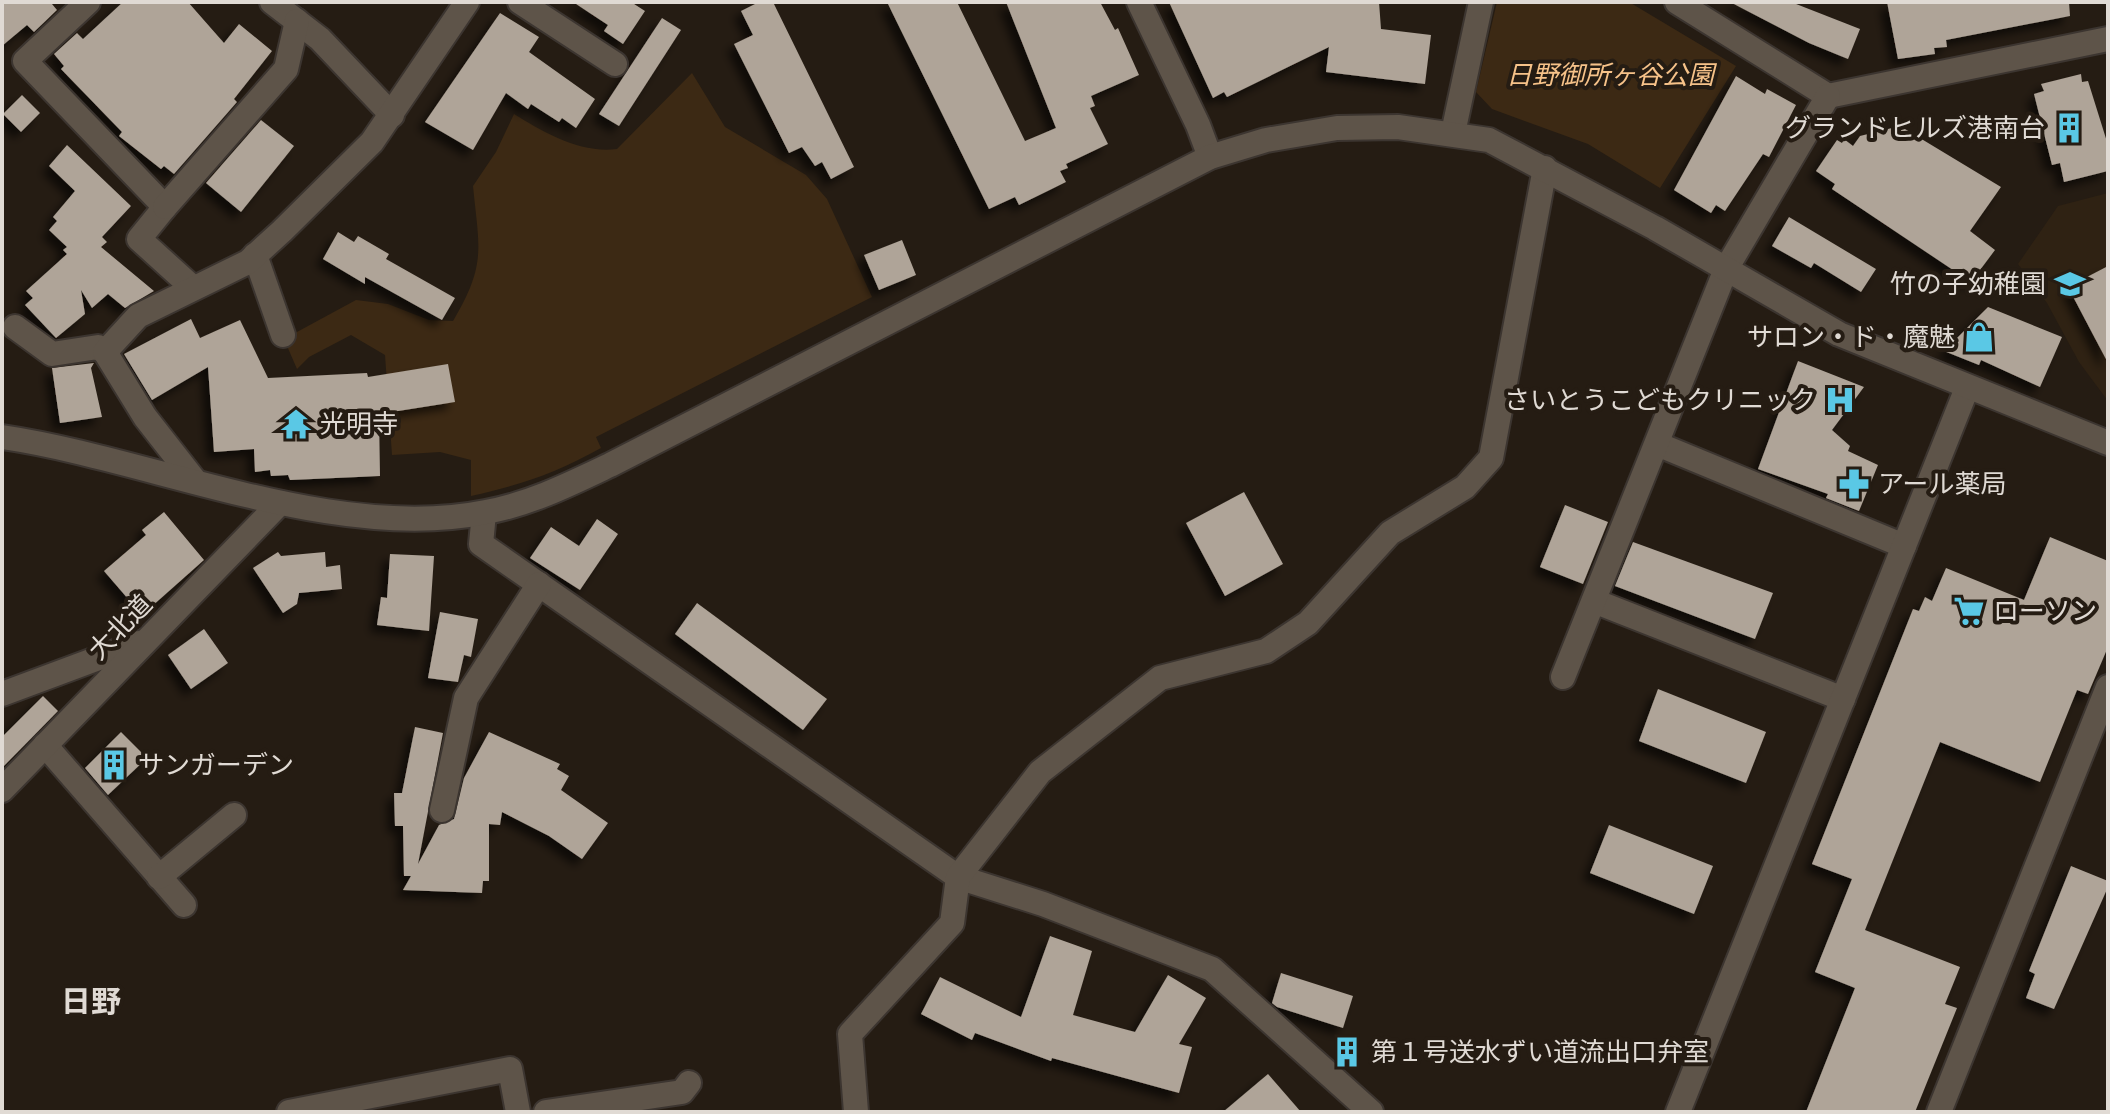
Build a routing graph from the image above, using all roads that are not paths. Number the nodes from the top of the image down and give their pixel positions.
1 (88, 2) edge
2 (272, 2) edge
3 (467, 2) edge
4 (520, 2) edge
5 (1139, 2) edge
6 (1481, 2) edge
7 (1677, 2) edge
8 (297, 21) junction
9 (2108, 39) edge
10 (615, 64) dead end
11 (1828, 96) junction
12 (392, 115) junction
13 (1453, 133) junction
14 (1210, 157) junction
15 (1545, 168) junction
16 (165, 207) junction
17 (255, 255) junction
18 (1726, 269) junction
19 (193, 288) junction
20 (15, 327) dead end
21 (283, 335) dead end
22 (105, 352) junction
23 (1967, 388) junction
24 (2, 437) edge
25 (2108, 443) edge
26 (1657, 444) junction
27 (195, 481) junction
28 (280, 503) junction
29 (484, 513) junction
30 (1904, 546) junction
31 (539, 584) junction
32 (1594, 601) junction
33 (145, 641) junction
34 (1563, 677) dead end
35 (2108, 687) edge
36 (2, 694) edge
37 (1843, 699) junction
38 (2100, 731) edge
39 (45, 745) junction
40 (2, 790) edge
41 (442, 810) dead end
42 (234, 815) dead end
43 (159, 877) junction
44 (958, 877) junction
45 (184, 905) dead end
46 (686, 1096) edge
47 (289, 1112) edge
48 (518, 1112) edge
49 (546, 1112) edge
50 (856, 1112) edge
51 (1371, 1112) edge
52 (1678, 1112) edge
53 (1939, 1112) edge

1 - 16 street
2 - 8 street
3 - 12 street
4 - 10 street
5 - 14 street
6 - 13 street
7 - 11 street
8 - 12 street
8 - 16 street
9 - 11 street
11 - 18 street
12 - 17 street
13 - 14 street
13 - 15 street
14 - 29 street
15 - 18 street
15 - 44 street
16 - 19 street
17 - 19 street
17 - 21 street
18 - 23 street
18 - 26 street
19 - 22 street
20 - 22 street
22 - 27 street
23 - 25 street
23 - 30 street
24 - 27 street
26 - 30 street
26 - 32 street
27 - 28 street
28 - 29 street
28 - 33 street, 大北道
29 - 31 street
30 - 37 street
31 - 41 street
31 - 44 street
32 - 34 street
32 - 37 street
33 - 36 street
33 - 39 street, 大北道
35 - 38 street
37 - 52 street
38 - 53 street
39 - 40 street, 大北道
39 - 43 street
42 - 43 street
43 - 45 street
44 - 50 street
44 - 51 street
46 - 49 street
47 - 48 street

